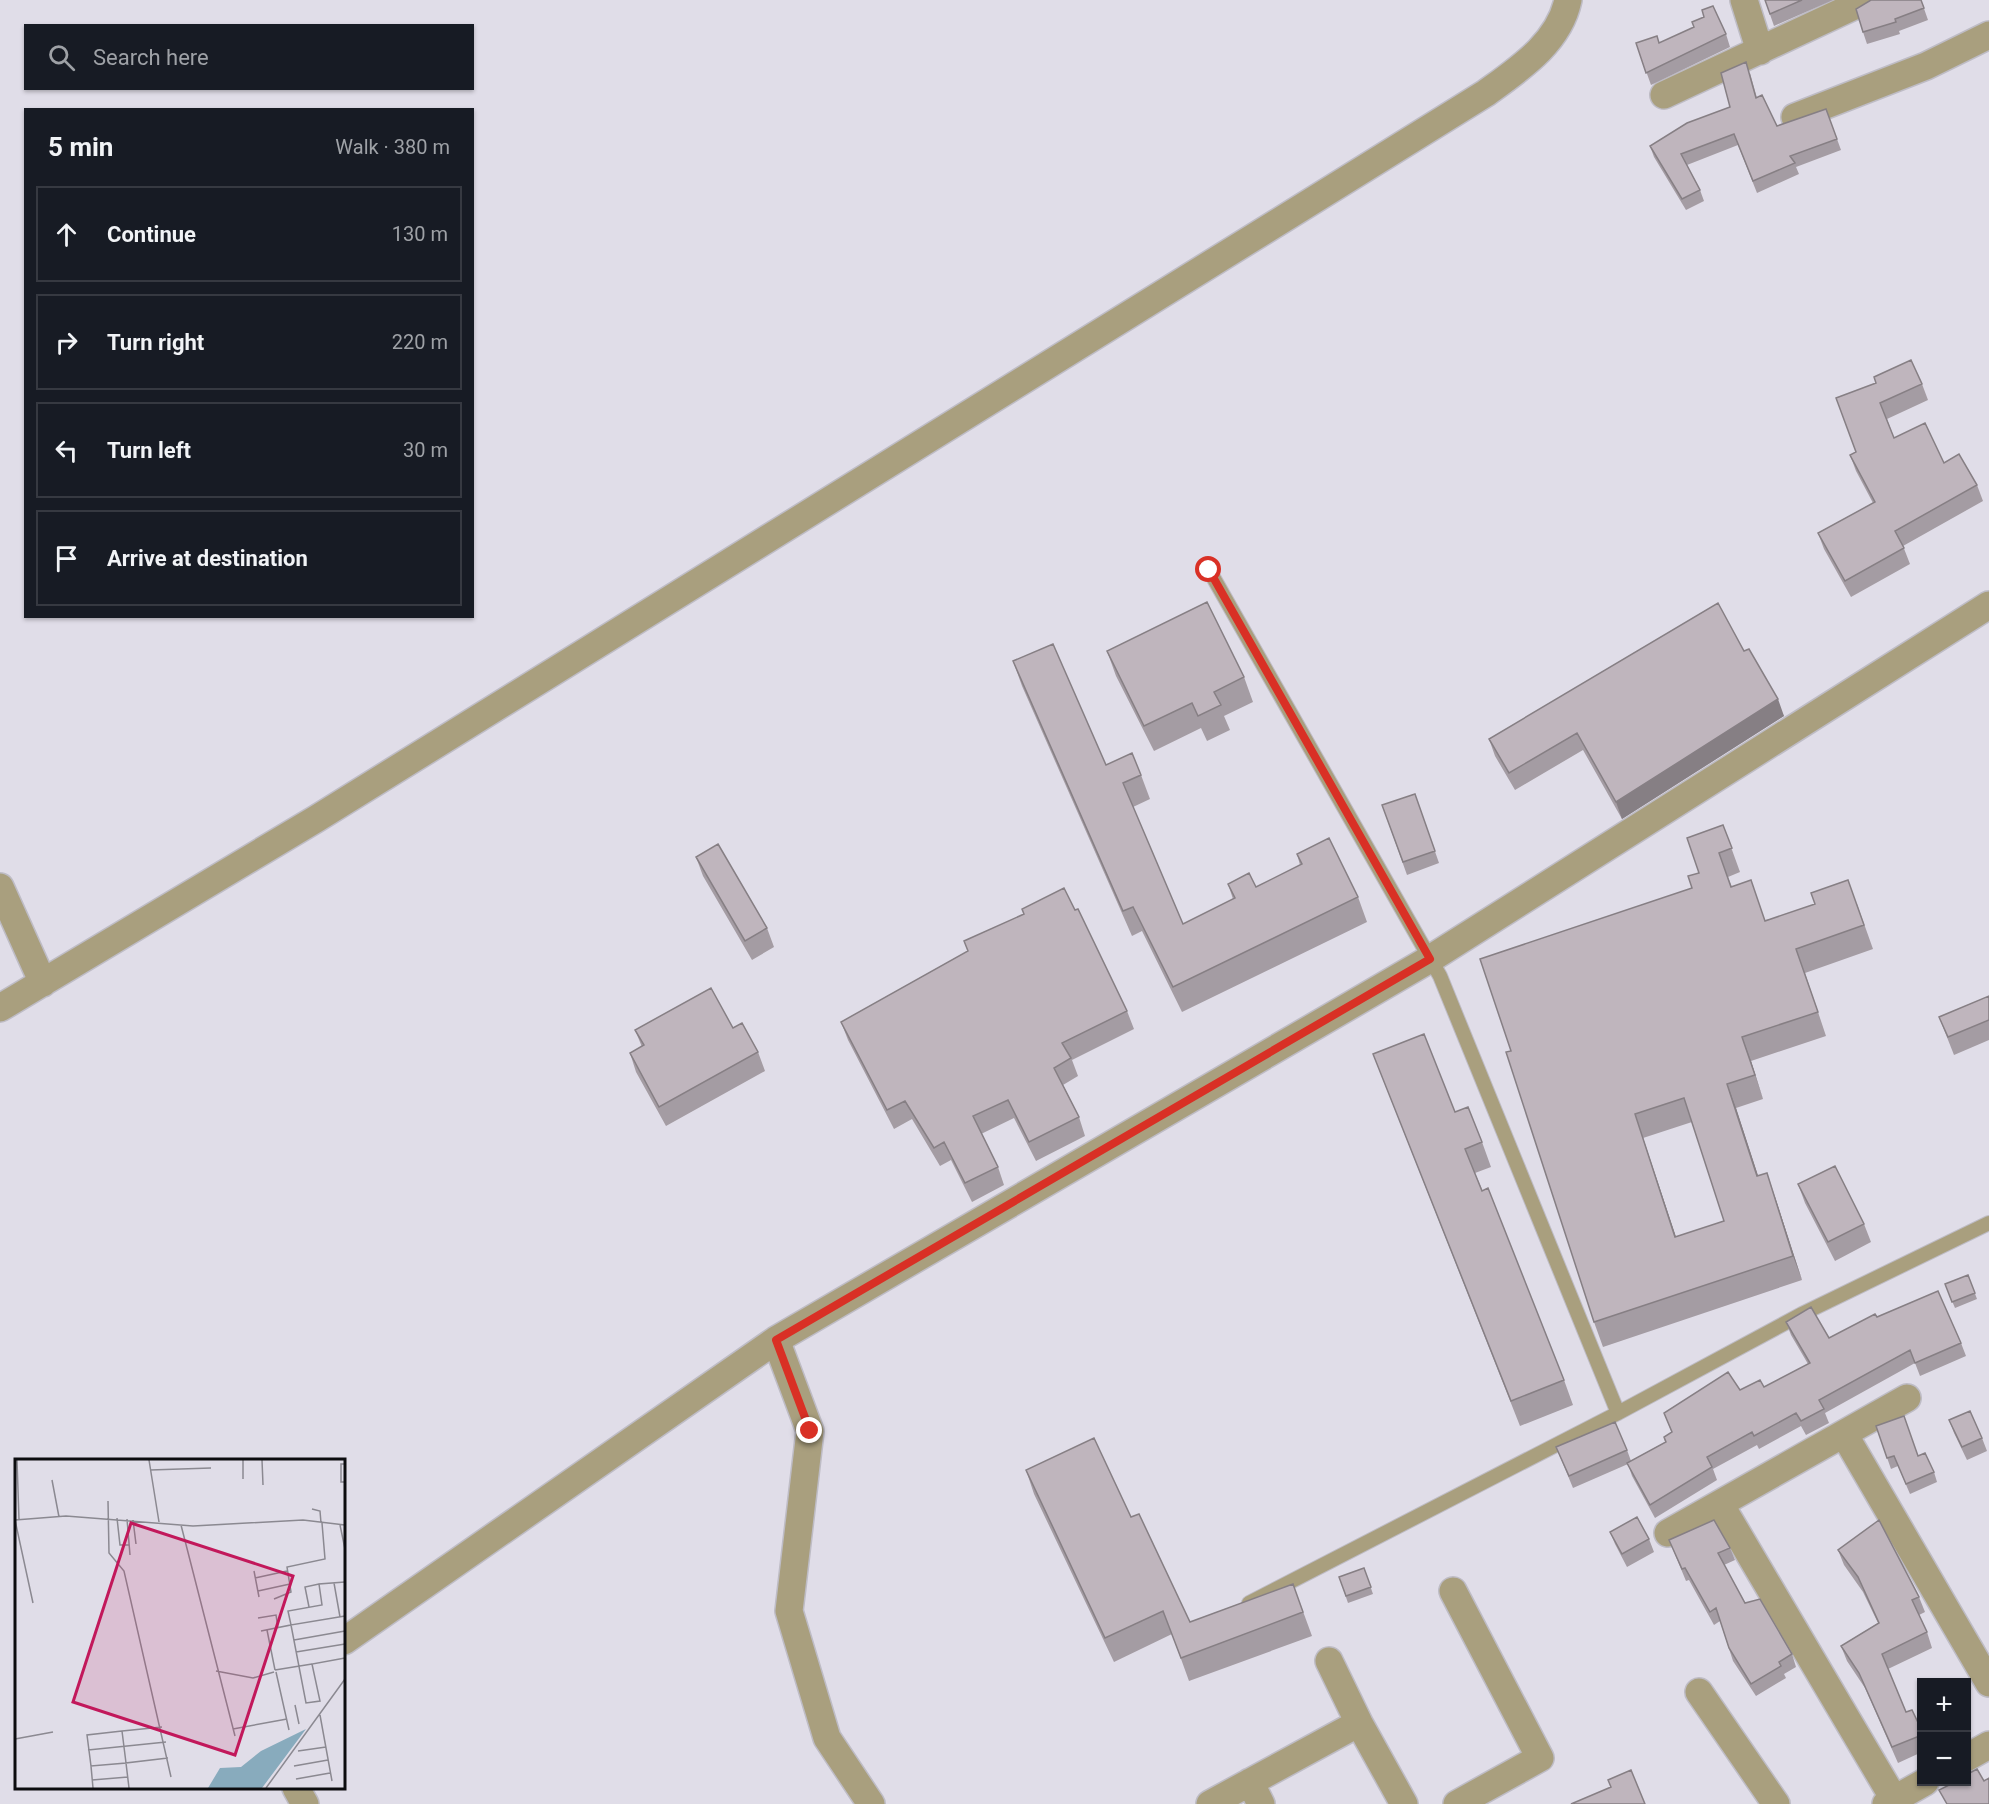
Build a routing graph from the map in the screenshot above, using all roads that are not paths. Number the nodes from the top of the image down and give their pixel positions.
1 (1568, 0) edge
2 (1744, 0) edge
3 (1867, 0) edge
4 (1989, 34) edge
5 (1760, 51) junction
6 (1664, 95) dead end
7 (1795, 117) edge
8 (1209, 570) dead end
9 (1989, 605) edge
10 (0, 887) edge
11 (1430, 959) junction
12 (43, 983) junction
13 (0, 1008) edge
14 (1989, 1223) edge
15 (776, 1340) junction
16 (1907, 1398) dead end
17 (1618, 1413) junction
18 (1844, 1434) junction
19 (1720, 1504) junction
20 (1668, 1533) dead end
21 (1453, 1591) dead end
22 (1235, 1610) edge
23 (345, 1640) edge
24 (1329, 1661) dead end
25 (1989, 1683) edge
26 (1699, 1692) dead end
27 (1359, 1723) junction
28 (1989, 1745) edge
29 (1971, 1755) edge
30 (1918, 1786) edge
31 (297, 1789) edge
32 (1256, 1793) edge
33 (1890, 1802) edge
34 (305, 1804) edge
35 (871, 1804) edge
36 (1210, 1804) edge
37 (1404, 1804) edge
38 (1457, 1804) edge
39 (1776, 1804) edge

1 - 12 street
2 - 5 street
3 - 5 street
4 - 7 street
5 - 6 street
8 - 11 lane
9 - 11 street
10 - 12 street
11 - 15 street
11 - 17 lane
12 - 13 street
14 - 17 lane
15 - 23 street
15 - 35 street
16 - 18 street
17 - 22 lane
18 - 19 street
18 - 25 street
19 - 20 street
19 - 33 street
21 - 38 street
24 - 27 street
26 - 39 street
27 - 32 street
27 - 37 street
28 - 29 street
30 - 33 street
31 - 34 street
32 - 36 street

